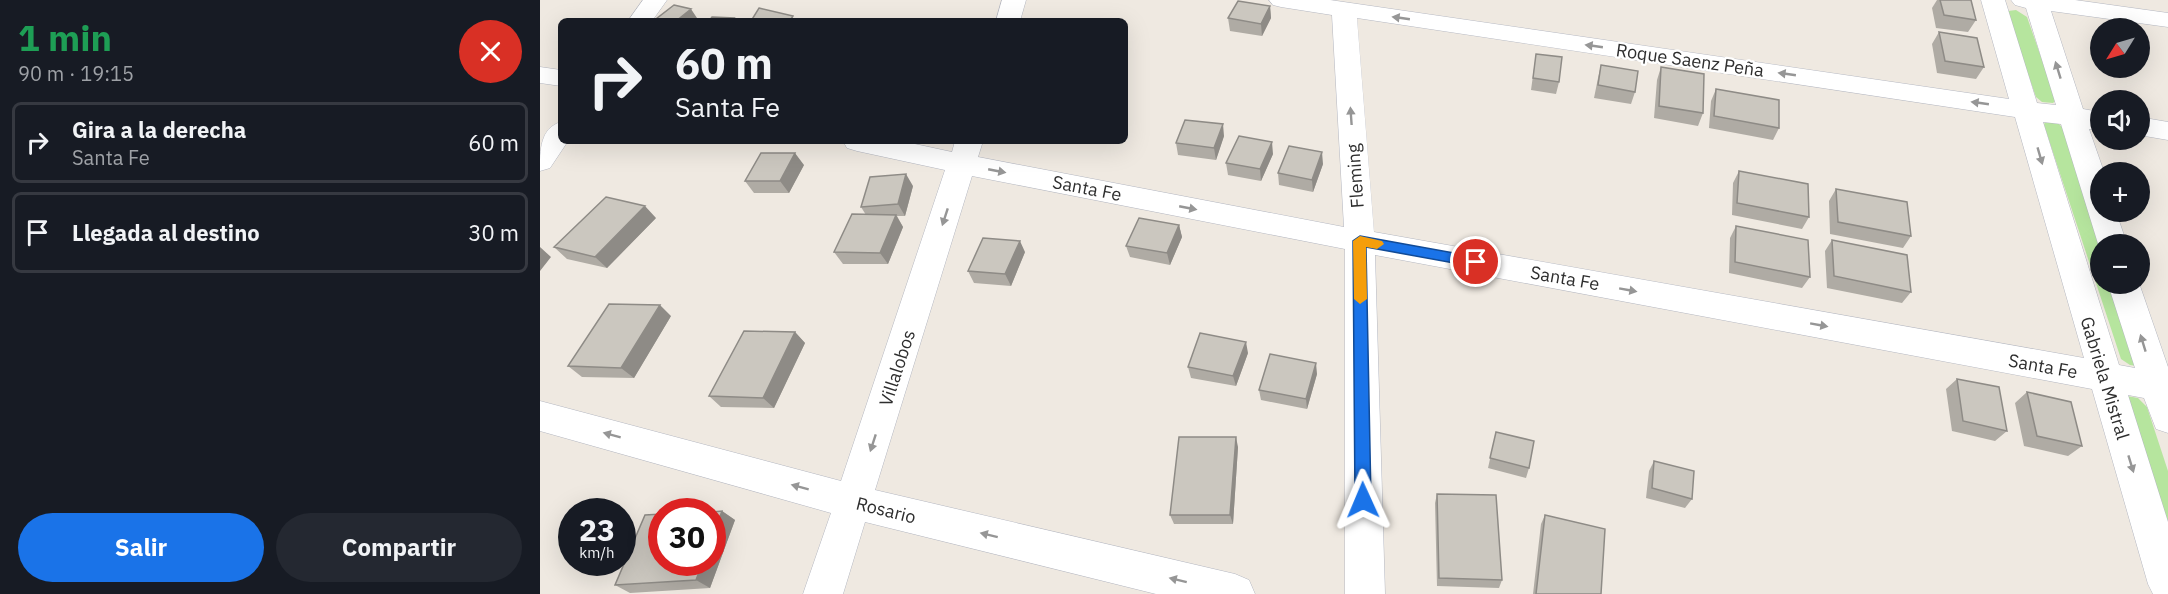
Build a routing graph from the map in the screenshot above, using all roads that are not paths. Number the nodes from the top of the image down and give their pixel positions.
1 (655, 0) edge
2 (1014, 0) edge
3 (1281, 0) edge
4 (1993, 0) edge
5 (2032, 1) edge
6 (1324, 5) edge
7 (642, 18) edge
8 (1009, 18) edge
9 (2168, 20) edge
10 (540, 75) edge
11 (558, 78) edge
12 (2026, 109) junction
13 (2072, 116) junction
14 (2090, 119) edge
15 (2150, 128) edge
16 (2168, 131) edge
17 (558, 135) edge
18 (886, 144) edge
19 (965, 152) edge
20 (540, 161) edge
21 (2090, 174) edge
22 (1360, 241) junction
23 (2128, 294) edge
24 (2105, 377) junction
25 (2162, 386) edge
26 (540, 416) edge
27 (2168, 418) edge
28 (854, 502) junction
29 (2168, 584) edge
30 (823, 594) edge
31 (1235, 594) edge
32 (1365, 594) edge

1 - 7 street
2 - 8 street
3 - 6 street, Roque Saenz Peña
4 - 12 street, Gabriela Mistral
5 - 9 street
13 -> 5 street
12 -> 6 street, Roque Saenz Peña
22 -> 6 street, Fleming
10 - 11 street
12 - 13 street, Roque Saenz Peña
12 -> 24 street, Gabriela Mistral
13 - 14 street, Roque Saenz Peña
13 - 21 street
15 - 16 street
17 - 20 street
18 - 19 street, Santa Fe
19 -> 22 street, Santa Fe
19 -> 28 street, Villalobos
22 -> 24 street, Santa Fe
22 - 32 street, Fleming
25 -> 23 street
24 - 25 street, Santa Fe
24 -> 29 street, Gabriela Mistral
25 - 27 street
28 -> 26 street, Rosario
28 - 30 street, Villalobos
31 -> 28 street, Rosario

